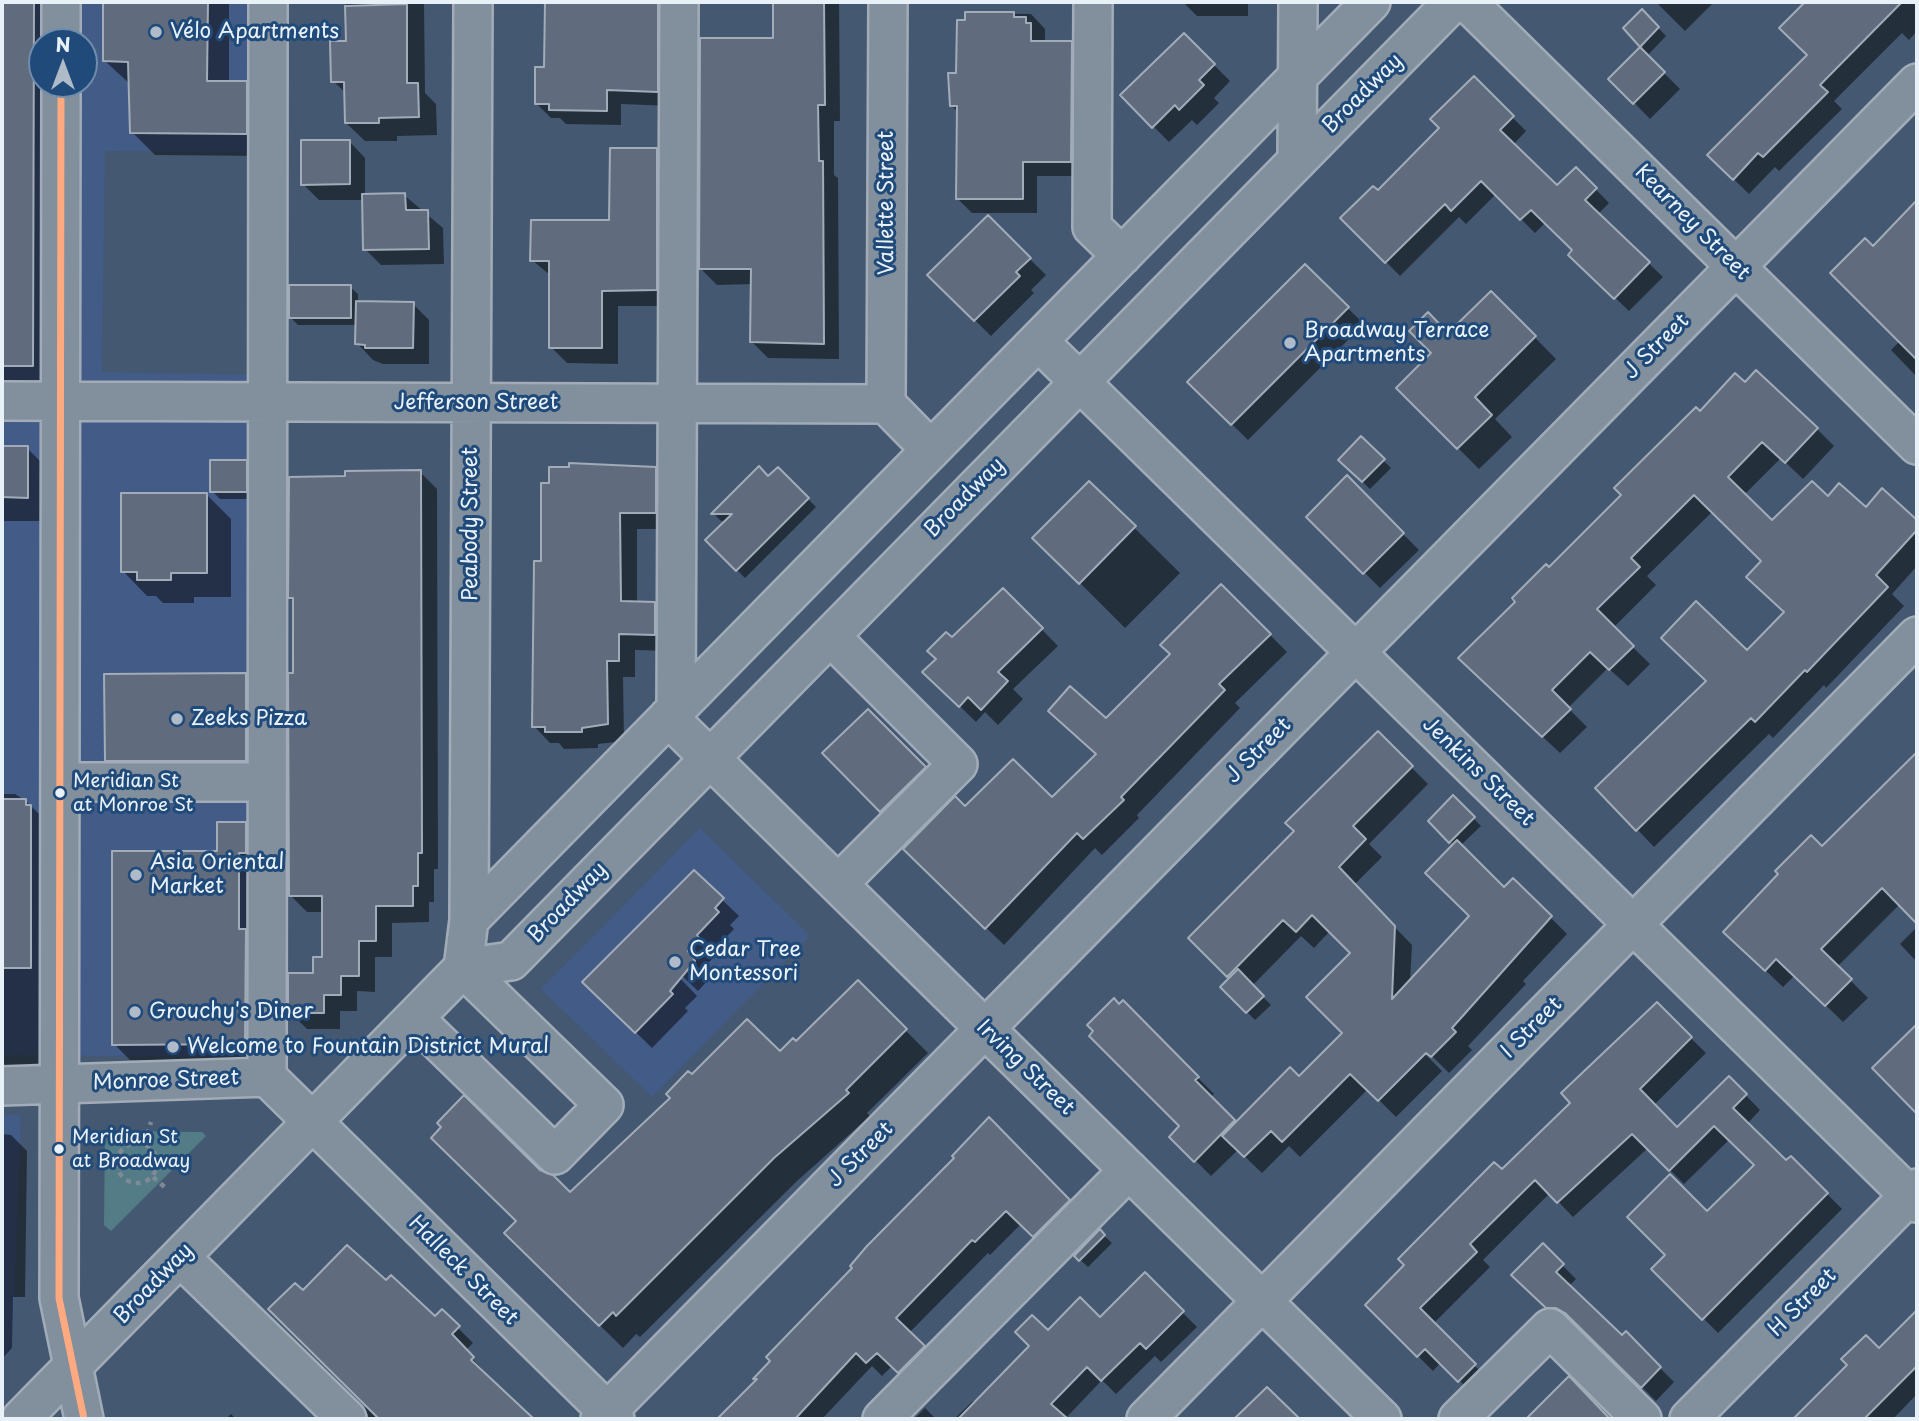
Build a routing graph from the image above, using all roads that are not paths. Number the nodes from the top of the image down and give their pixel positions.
1 (61, 2) edge
2 (268, 2) edge
3 (473, 2) edge
4 (680, 2) edge
5 (888, 2) edge
6 (1093, 2) edge
7 (1298, 2) edge
8 (1371, 2) edge
9 (1453, 2) edge
10 (1467, 2) edge
11 (61, 28) edge
12 (1298, 77) junction
13 (1917, 83) edge
14 (61, 98) edge
15 (1297, 161) junction
16 (1122, 256) junction
17 (1736, 267) junction
18 (1038, 341) junction
19 (1079, 382) junction
20 (2, 401) edge
21 (61, 401) junction
22 (267, 402) junction
23 (471, 403) junction
24 (680, 403) junction
25 (886, 404) junction
26 (1917, 445) edge
27 (931, 450) junction
28 (830, 636) junction
29 (1917, 636) edge
30 (1356, 653) junction
31 (672, 713) junction
32 (710, 758) junction
33 (60, 782) junction
34 (266, 782) junction
35 (838, 884) junction
36 (469, 920) junction
37 (1633, 925) junction
38 (463, 968) junction
39 (415, 1018) junction
40 (985, 1029) junction
41 (267, 1077) junction
42 (2, 1086) edge
43 (60, 1086) junction
44 (312, 1122) junction
45 (1129, 1170) junction
46 (1915, 1195) edge
47 (180, 1257) junction
48 (1262, 1301) junction
49 (73, 1367) junction
50 (607, 1417) edge
51 (21, 1419) edge
52 (85, 1419) edge
53 (347, 1419) edge
54 (882, 1419) edge
55 (1146, 1419) edge
56 (1382, 1419) edge
57 (1458, 1419) edge
58 (1642, 1419) edge
59 (1689, 1419) edge

1 - 11 street
2 - 22 street
3 - 23 street, Peabody Street
4 - 24 street
5 - 25 street, Vallette Street
6 - 16 street
7 - 12 street
8 - 12 street
9 - 15 street, Broadway
10 - 17 street, Kearney Street
12 - 15 street
12 - 16 street
13 - 17 street, J Street
14 - 21 street
15 - 19 street, Broadway
16 - 18 street
17 - 26 street, Kearney Street
17 - 30 street, J Street
18 - 19 street, Jenkins Street
18 - 27 street
19 - 28 street, Broadway
19 - 30 street, Jenkins Street
20 - 21 street, Jefferson Street
21 - 22 street, Jefferson Street
21 - 33 street
22 - 23 street, Jefferson Street
22 - 34 street
23 - 24 street, Jefferson Street
23 - 36 street, Peabody Street
24 - 25 street, Jefferson Street
24 - 31 street
25 - 27 street
27 - 31 street
28 - 32 street, Broadway
28 - 35 street
29 - 37 street, I Street
30 - 37 street, Jenkins Street
30 - 40 street, J Street
31 - 32 street, Irving Street
31 - 36 street
32 - 35 street, Irving Street
32 - 38 street, Broadway
33 - 34 street
33 - 43 street
34 - 41 street
35 - 40 street, Irving Street
36 - 38 street
37 - 46 street, Jenkins Street
37 - 48 street, I Street
38 - 39 street, Broadway
38 - 39 street
39 - 44 street, Broadway
40 - 45 street, Irving Street
40 - 50 street, J Street
41 - 43 street, Monroe Street
41 - 44 street, Monroe Street
42 - 43 street, Monroe Street
43 - 49 street
44 - 47 street, Broadway
44 - 50 street, Halleck Street
45 - 48 street, Irving Street
45 - 54 street
46 - 59 street, H Street
47 - 49 street, Broadway
47 - 53 street
48 - 55 street, I Street
48 - 56 street, Irving Street
49 - 51 street, Broadway
49 - 52 street
57 - 58 street

